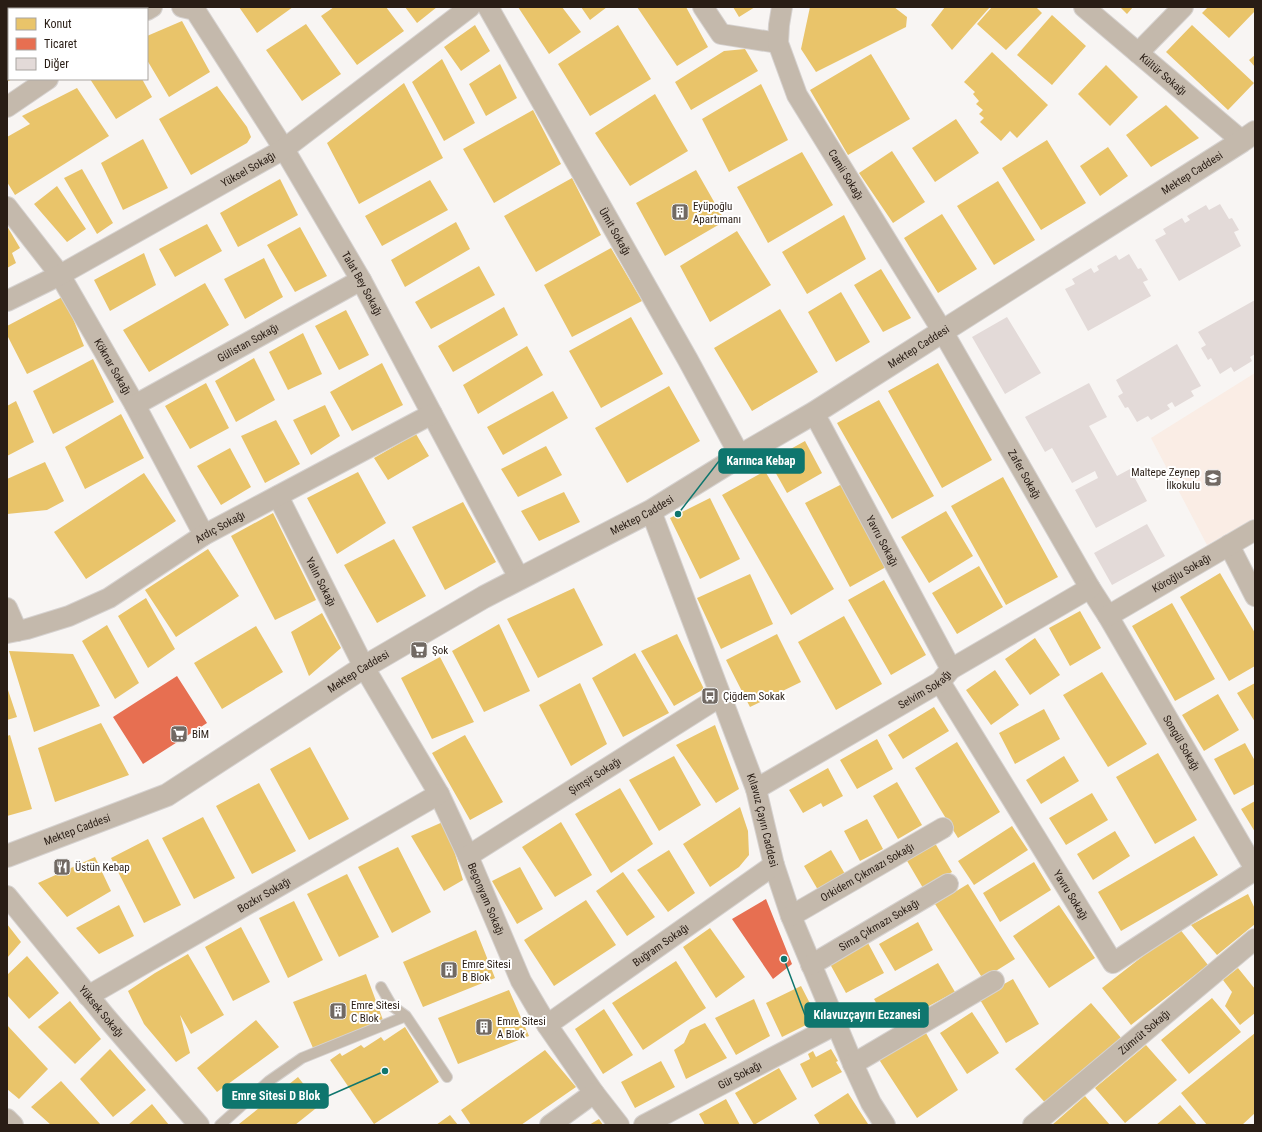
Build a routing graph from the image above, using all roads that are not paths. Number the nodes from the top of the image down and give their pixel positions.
1 (182, 7) edge
2 (470, 7) edge
3 (488, 7) edge
4 (703, 7) edge
5 (782, 7) edge
6 (1084, 7) edge
7 (1183, 7) edge
8 (778, 43) junction
9 (1138, 53) junction
10 (47, 80) edge
11 (7, 107) edge
12 (1248, 136) edge
13 (284, 149) junction
14 (7, 207) edge
15 (60, 275) junction
16 (361, 280) junction
17 (7, 301) edge
18 (943, 332) junction
19 (136, 405) junction
20 (814, 413) junction
21 (432, 414) junction
22 (740, 456) junction
23 (278, 496) junction
24 (650, 511) junction
25 (1255, 530) edge
26 (204, 535) junction
27 (1229, 545) junction
28 (519, 578) junction
29 (1090, 588) junction
30 (1255, 596) edge
31 (7, 608) edge
32 (1108, 616) junction
33 (12, 632) edge
34 (364, 667) junction
35 (946, 675) junction
36 (721, 696) junction
37 (756, 789) junction
38 (439, 794) junction
39 (943, 828) dead end
40 (7, 856) edge
41 (468, 856) junction
42 (774, 865) junction
43 (1255, 869) edge
44 (948, 884) dead end
45 (7, 896) edge
46 (791, 916) junction
47 (1255, 938) edge
48 (811, 965) junction
49 (994, 981) dead end
50 (381, 987) dead end
51 (88, 996) junction
52 (406, 1016) junction
53 (547, 1025) junction
54 (835, 1025) junction
55 (853, 1064) junction
56 (447, 1077) dead end
57 (594, 1093) junction
58 (7, 1119) edge
59 (13, 1125) edge
60 (199, 1125) edge
61 (220, 1125) edge
62 (550, 1125) edge
63 (619, 1125) edge
64 (644, 1125) edge
65 (885, 1125) edge
66 (1033, 1125) edge

1 - 13 street, Talat Bey Sokağı
2 - 13 street, Yüksel Sokağı
3 - 22 street, Ümit Sokağı
4 - 8 street
5 - 8 street, Camii Sokağı
6 - 9 street, Kültür Sokağı
7 - 9 street
8 - 18 street, Camii Sokağı
9 - 12 street, Kültür Sokağı
10 - 11 street
12 - 18 street, Mektep Caddesi
13 - 15 street, Yüksel Sokağı
13 - 16 street, Talat Bey Sokağı
14 - 15 street, Köknar Sokağı
15 - 17 street, Yüksel Sokağı
15 - 19 street, Köknar Sokağı
16 - 19 street, Gülistan Sokağı
16 - 21 street, Talat Bey Sokağı
18 - 20 street, Mektep Caddesi
18 - 29 street, Zafer Sokağı
19 - 26 street, Köknar Sokağı
20 - 22 street, Mektep Caddesi
20 - 35 street, Yavru Sokağı
21 - 23 street, Ardıç Sokağı
21 - 28 street, Talat Bey Sokağı
22 - 24 street, Mektep Caddesi
23 - 26 street, Ardıç Sokağı
23 - 34 street, Yalın Sokağı
24 - 28 street, Mektep Caddesi
24 - 36 street, Kılavuz Çayırı Caddesi
25 - 27 street, Köroğlu Sokağı
26 - 33 street, Ardıç Sokağı
27 - 30 street
27 - 32 street, Köroğlu Sokağı
28 - 34 street, Mektep Caddesi
29 - 32 street, Zafer Sokağı
29 - 35 street, Selvim Sokağı
31 - 33 street
32 - 43 street, Songül Sokağı
34 - 38 street, Begonyam Sokağı
34 - 40 street, Mektep Caddesi
35 - 37 street, Selvim Sokağı
35 - 43 street, Yavru Sokağı
36 - 37 street, Kılavuz Çayırı Caddesi
36 - 41 street, Şimşir Sokağı
37 - 42 street, Kılavuz Çayırı Caddesi
38 - 41 street, Begonyam Sokağı
38 - 51 street, Bozkır Sokağı
39 - 46 street, Orkidem Çıkmazı Sokağı
41 - 53 street, Begonyam Sokağı
42 - 46 street, Kılavuz Çayırı Caddesi
42 - 53 street, Buğram Sokağı
44 - 48 street, Sima Çıkmazı Sokağı
45 - 51 street, Yüksek Sokağı
46 - 48 street, Kılavuz Çayırı Caddesi
47 - 66 street, Zümrüt Sokağı
48 - 54 street, Kılavuz Çayırı Caddesi
49 - 55 street
50 - 52 lane
51 - 60 street, Yüksek Sokağı
52 - 56 lane
52 - 61 lane
53 - 57 street, Begonyam Sokağı
54 - 55 street, Kılavuz Çayırı Caddesi
54 - 64 street, Gür Sokağı
55 - 65 street, Kılavuz Çayırı Caddesi
57 - 62 street
57 - 63 street, Begonyam Sokağı
58 - 59 street

